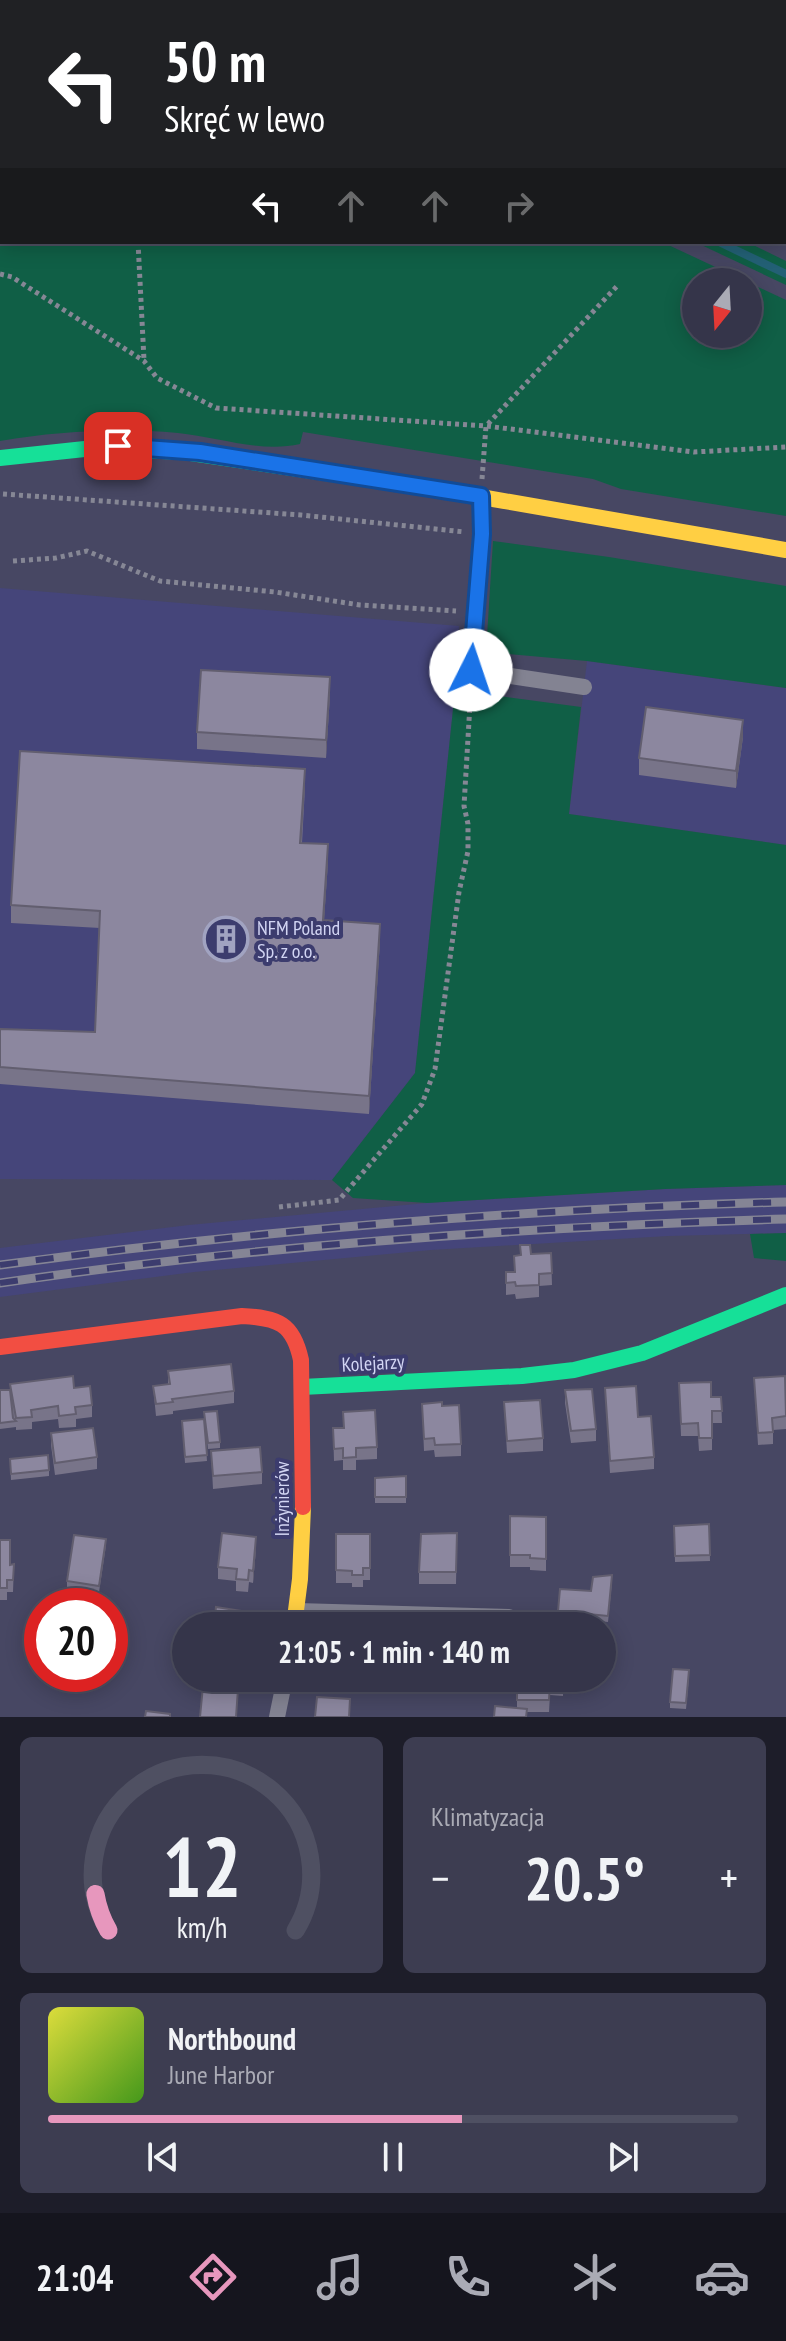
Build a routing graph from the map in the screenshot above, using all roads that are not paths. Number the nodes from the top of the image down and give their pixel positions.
1 (0, 458) edge
2 (481, 496) junction
3 (786, 550) edge
4 (584, 687) dead end
5 (786, 1295) edge
6 (0, 1347) edge
7 (302, 1387) junction
8 (297, 1612) edge
9 (282, 1692) edge
10 (277, 1717) edge

1 - 2 street
2 - 3 street
2 - 4 street
5 - 7 street, Kolejarzy
6 - 7 street
7 - 8 street, Inżynierów
9 - 10 street

